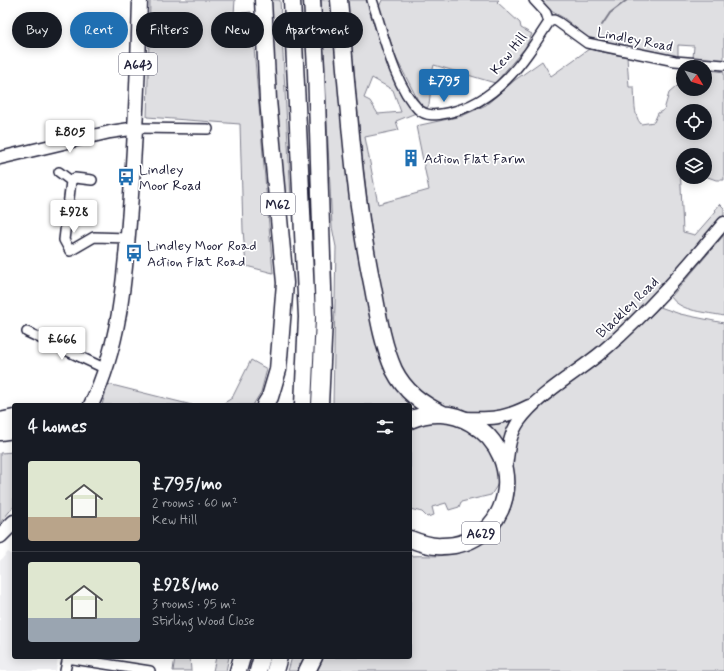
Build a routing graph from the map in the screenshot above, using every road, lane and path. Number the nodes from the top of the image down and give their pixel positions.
1 (140, 0) edge
2 (263, 0) edge
3 (292, 0) edge
4 (312, 0) edge
5 (339, 0) edge
6 (372, 0) edge
7 (534, 0) edge
8 (549, 22) junction
9 (724, 65) edge
10 (137, 128) junction
11 (208, 129) dead end
12 (0, 158) edge
13 (59, 172) dead end
14 (92, 180) dead end
15 (71, 181) junction
16 (724, 223) edge
17 (128, 238) junction
18 (27, 332) dead end
19 (106, 369) junction
20 (539, 400) junction
21 (91, 403) edge
22 (266, 403) edge
23 (303, 403) edge
24 (320, 403) edge
25 (443, 414) junction
26 (12, 418) edge
27 (463, 418) junction
28 (412, 419) edge
29 (0, 421) edge
30 (12, 430) edge
31 (0, 432) edge
32 (506, 467) junction
33 (412, 540) edge
34 (442, 546) junction
35 (412, 551) edge
36 (67, 659) edge
37 (92, 659) edge
38 (241, 659) edge
39 (261, 659) edge
40 (278, 659) edge
41 (313, 659) edge
42 (104, 660) edge
43 (65, 671) edge
44 (150, 671) edge
45 (238, 671) edge
46 (258, 671) edge
47 (275, 671) edge
48 (307, 671) edge

1 - 10 main road, A643
2 - 22 highway, M62
3 - 23 highway, M62
4 - 24 highway
5 - 25 highway
6 - 8 street, Kew Hill
7 - 8 street
8 - 9 street, Lindley Road
10 - 11 street
10 - 12 street
10 - 17 main road, A643
13 - 15 street
14 - 15 street
15 - 17 street
16 - 20 street, Blackley Road
17 - 19 main road, A643
18 - 19 street
19 - 21 main road, A643
20 - 27 street, Blackley Road
20 - 32 street, Blackley Road
25 - 27 highway, A629
25 - 28 highway, A629
26 - 29 highway
27 - 32 highway, A629
30 - 31 highway
32 - 34 highway, A629
33 - 34 highway, A629
34 - 35 highway
36 - 43 street
37 - 42 street
38 - 45 highway
39 - 46 highway
40 - 47 highway
41 - 48 highway
42 - 44 street

